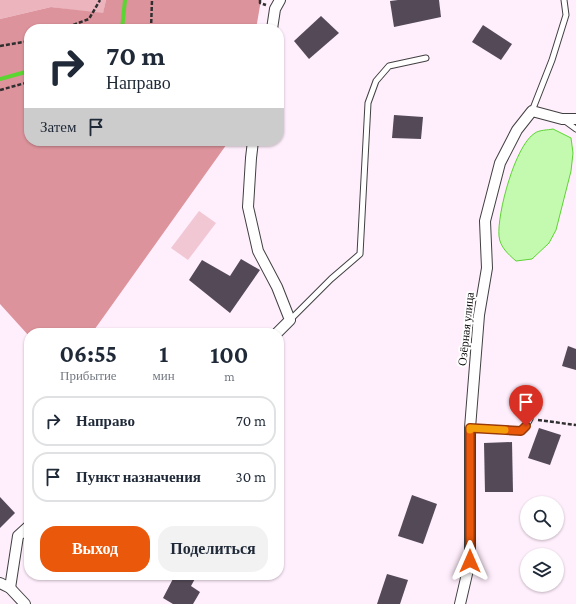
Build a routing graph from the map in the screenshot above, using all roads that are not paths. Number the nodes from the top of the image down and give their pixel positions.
1 (280, 0) edge
2 (564, 0) edge
3 (273, 24) edge
4 (426, 58) dead end
5 (532, 111) junction
6 (576, 119) edge
7 (562, 120) junction
8 (576, 129) edge
9 (253, 146) edge
10 (290, 320) junction
11 (282, 328) edge
12 (530, 419) road end
13 (470, 428) junction
14 (24, 531) edge
15 (0, 583) edge
16 (10, 588) junction
17 (25, 604) edge
18 (460, 604) edge

1 - 3 street
2 - 5 lane
4 - 10 lane
5 - 7 street
5 - 13 street, Озёрная улица
6 - 7 street
7 - 8 lane
9 - 10 street
10 - 11 street
12 - 13 lane
13 - 18 street, Озёрная улица
14 - 16 street
15 - 16 street
16 - 17 street

